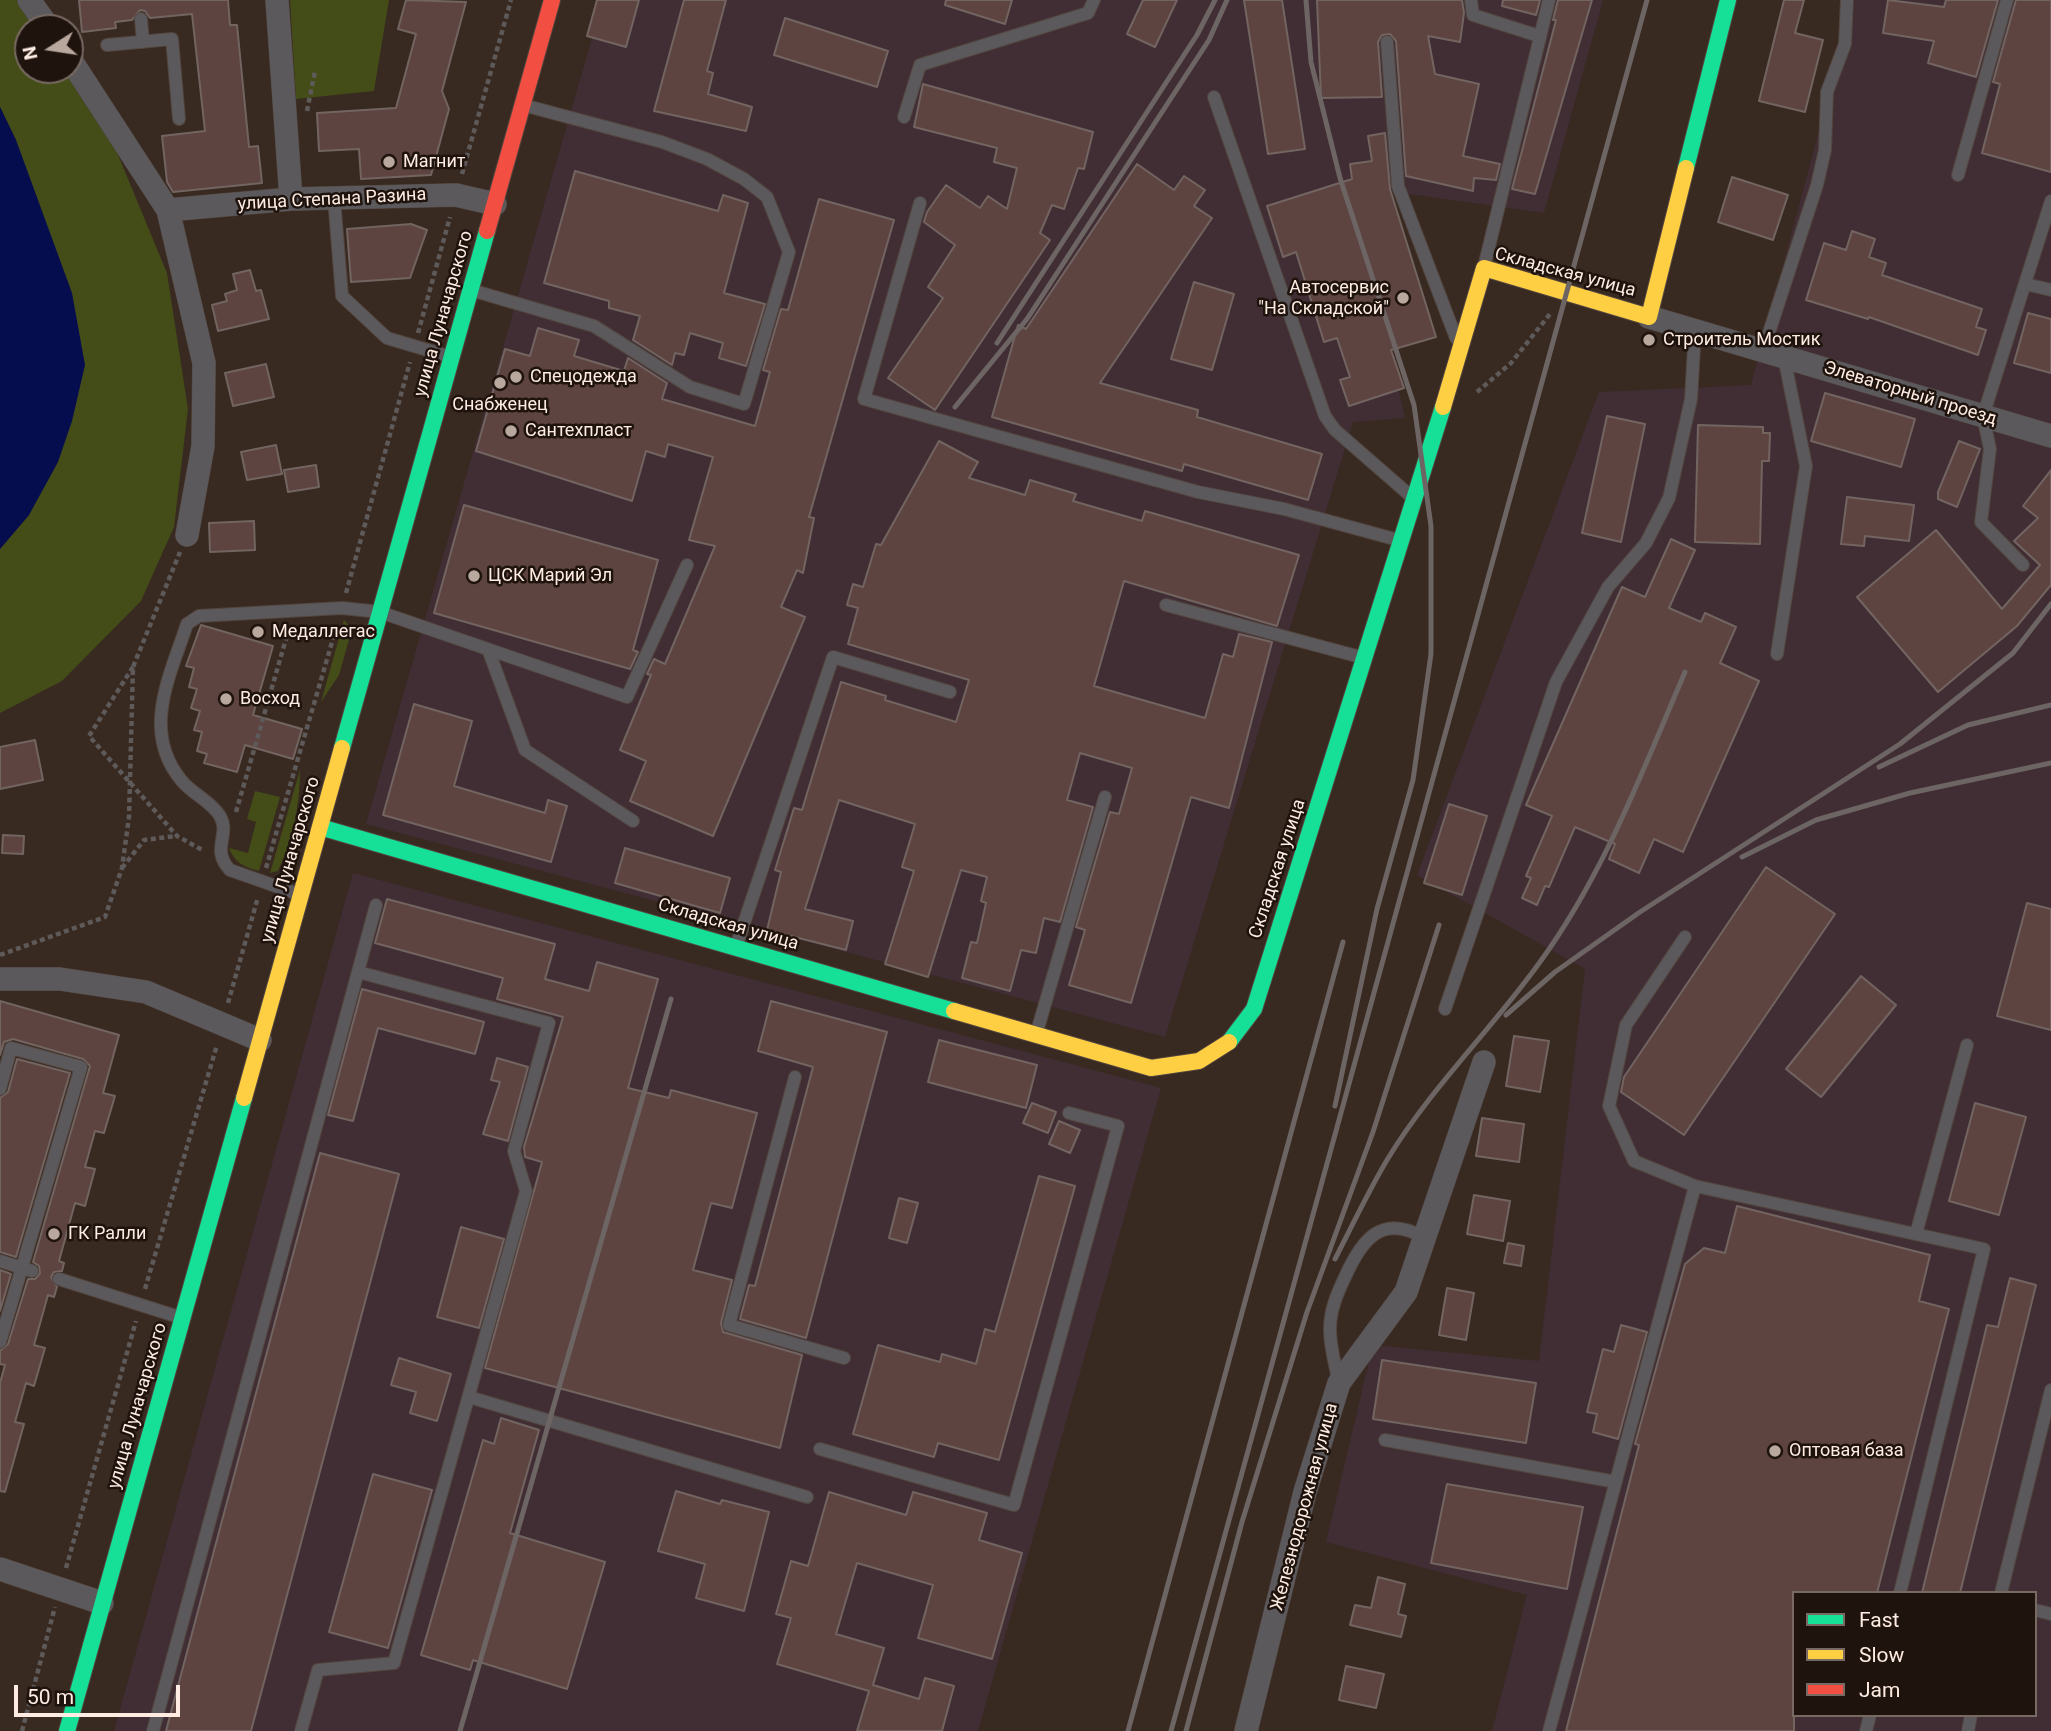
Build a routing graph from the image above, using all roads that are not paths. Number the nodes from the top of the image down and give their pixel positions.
1 (277, 0) edge
2 (552, 0) edge
3 (1094, 0) edge
4 (1471, 0) edge
5 (1549, 0) edge
6 (1728, 0) edge
7 (1846, 0) edge
8 (2007, 0) edge
9 (141, 19) dead end
10 (1539, 36) junction
11 (143, 42) junction
12 (1387, 42) dead end
13 (107, 45) dead end
14 (84, 81) edge
15 (1214, 97) dead end
16 (522, 105) junction
17 (904, 117) dead end
18 (179, 119) dead end
19 (1958, 175) dead end
20 (334, 198) junction
21 (291, 199) junction
22 (2051, 201) edge
23 (920, 203) dead end
24 (495, 204) junction
25 (168, 210) junction
26 (1484, 268) junction
27 (2025, 284) junction
28 (471, 290) junction
29 (2051, 290) edge
30 (1649, 317) junction
31 (1695, 330) junction
32 (1460, 348) junction
33 (1774, 354) junction
34 (452, 357) junction
35 (1983, 416) junction
36 (2051, 436) edge
37 (1416, 500) junction
38 (187, 535) road end
39 (1402, 541) junction
40 (687, 565) dead end
41 (2024, 565) dead end
42 (1166, 605) dead end
43 (380, 612) junction
44 (488, 649) junction
45 (1777, 654) dead end
46 (1365, 658) junction
47 (950, 692) dead end
48 (1105, 797) dead end
49 (633, 821) dead end
50 (320, 827) junction
51 (301, 895) junction
52 (376, 905) dead end
53 (1685, 937) dead end
54 (736, 948) junction
55 (358, 972) junction
56 (0, 979) edge
57 (1445, 1009) dead end
58 (1036, 1035) junction
59 (260, 1040) junction
60 (1967, 1045) dead end
61 (1483, 1062) dead end
62 (795, 1077) dead end
63 (0, 1089) edge
64 (1069, 1113) dead end
65 (1695, 1186) junction
66 (1916, 1234) junction
67 (1425, 1238) junction
68 (0, 1261) edge
69 (26, 1269) junction
70 (59, 1279) dead end
71 (182, 1318) junction
72 (0, 1342) edge
73 (844, 1358) dead end
74 (1339, 1383) junction
75 (2051, 1390) edge
76 (469, 1397) junction
77 (1385, 1440) dead end
78 (820, 1449) dead end
79 (1616, 1482) junction
80 (807, 1497) dead end
81 (0, 1569) edge
82 (1900, 1591) edge
83 (2001, 1591) edge
84 (102, 1603) junction
85 (67, 1731) edge
86 (153, 1731) edge
87 (300, 1731) edge
88 (1245, 1731) edge
89 (1549, 1731) edge

1 - 21 street
2 - 16 street, улица Луначарского
3 - 17 lane
4 - 10 lane
5 - 10 lane
6 - 30 street, Складская улица
7 - 33 lane
8 - 19 lane
9 - 11 lane
10 - 26 lane
11 - 13 lane
11 - 18 lane
12 - 32 lane
14 - 25 street
15 - 37 lane
16 - 24 street, улица Луначарского
16 - 28 lane
20 - 21 street, улица Степана Разина
20 - 24 street, улица Степана Разина
20 - 34 lane
21 - 25 street, улица Степана Разина
22 - 27 lane
23 - 39 lane
24 - 28 street, улица Луначарского
25 - 38 street
26 - 30 street, Складская улица
26 - 32 street, Складская улица
27 - 29 lane
27 - 35 lane
28 - 34 street, улица Луначарского
30 - 31 street, Элеваторный проезд
31 - 33 street, Элеваторный проезд
31 - 57 lane
32 - 37 street, Складская улица
33 - 35 street, Элеваторный проезд
33 - 45 lane
34 - 43 street, улица Луначарского
35 - 36 street, Элеваторный проезд
35 - 41 lane
37 - 39 street, Складская улица
39 - 46 street, Складская улица
40 - 44 lane
42 - 46 lane
43 - 44 lane
43 - 50 street, улица Луначарского
43 - 51 lane
44 - 49 lane
46 - 58 street, Складская улица
47 - 54 lane
48 - 58 lane
50 - 51 street, улица Луначарского
50 - 54 street, Складская улица
51 - 59 street, улица Луначарского
52 - 55 lane
53 - 65 lane
54 - 58 street, Складская улица
55 - 76 lane
55 - 86 lane
56 - 59 street
59 - 71 street, улица Луначарского
60 - 66 lane
61 - 67 street, Железнодорожная улица
62 - 73 lane
63 - 69 lane
64 - 78 lane
65 - 66 lane
65 - 79 lane
66 - 82 lane
67 - 74 street, Железнодорожная улица
67 - 74 lane
68 - 69 lane
69 - 72 lane
70 - 71 lane
71 - 84 street, улица Луначарского
74 - 88 street, Железнодорожная улица
75 - 83 lane
76 - 80 lane
76 - 87 lane
77 - 79 lane
79 - 89 lane
81 - 84 street
84 - 85 street, улица Луначарского

